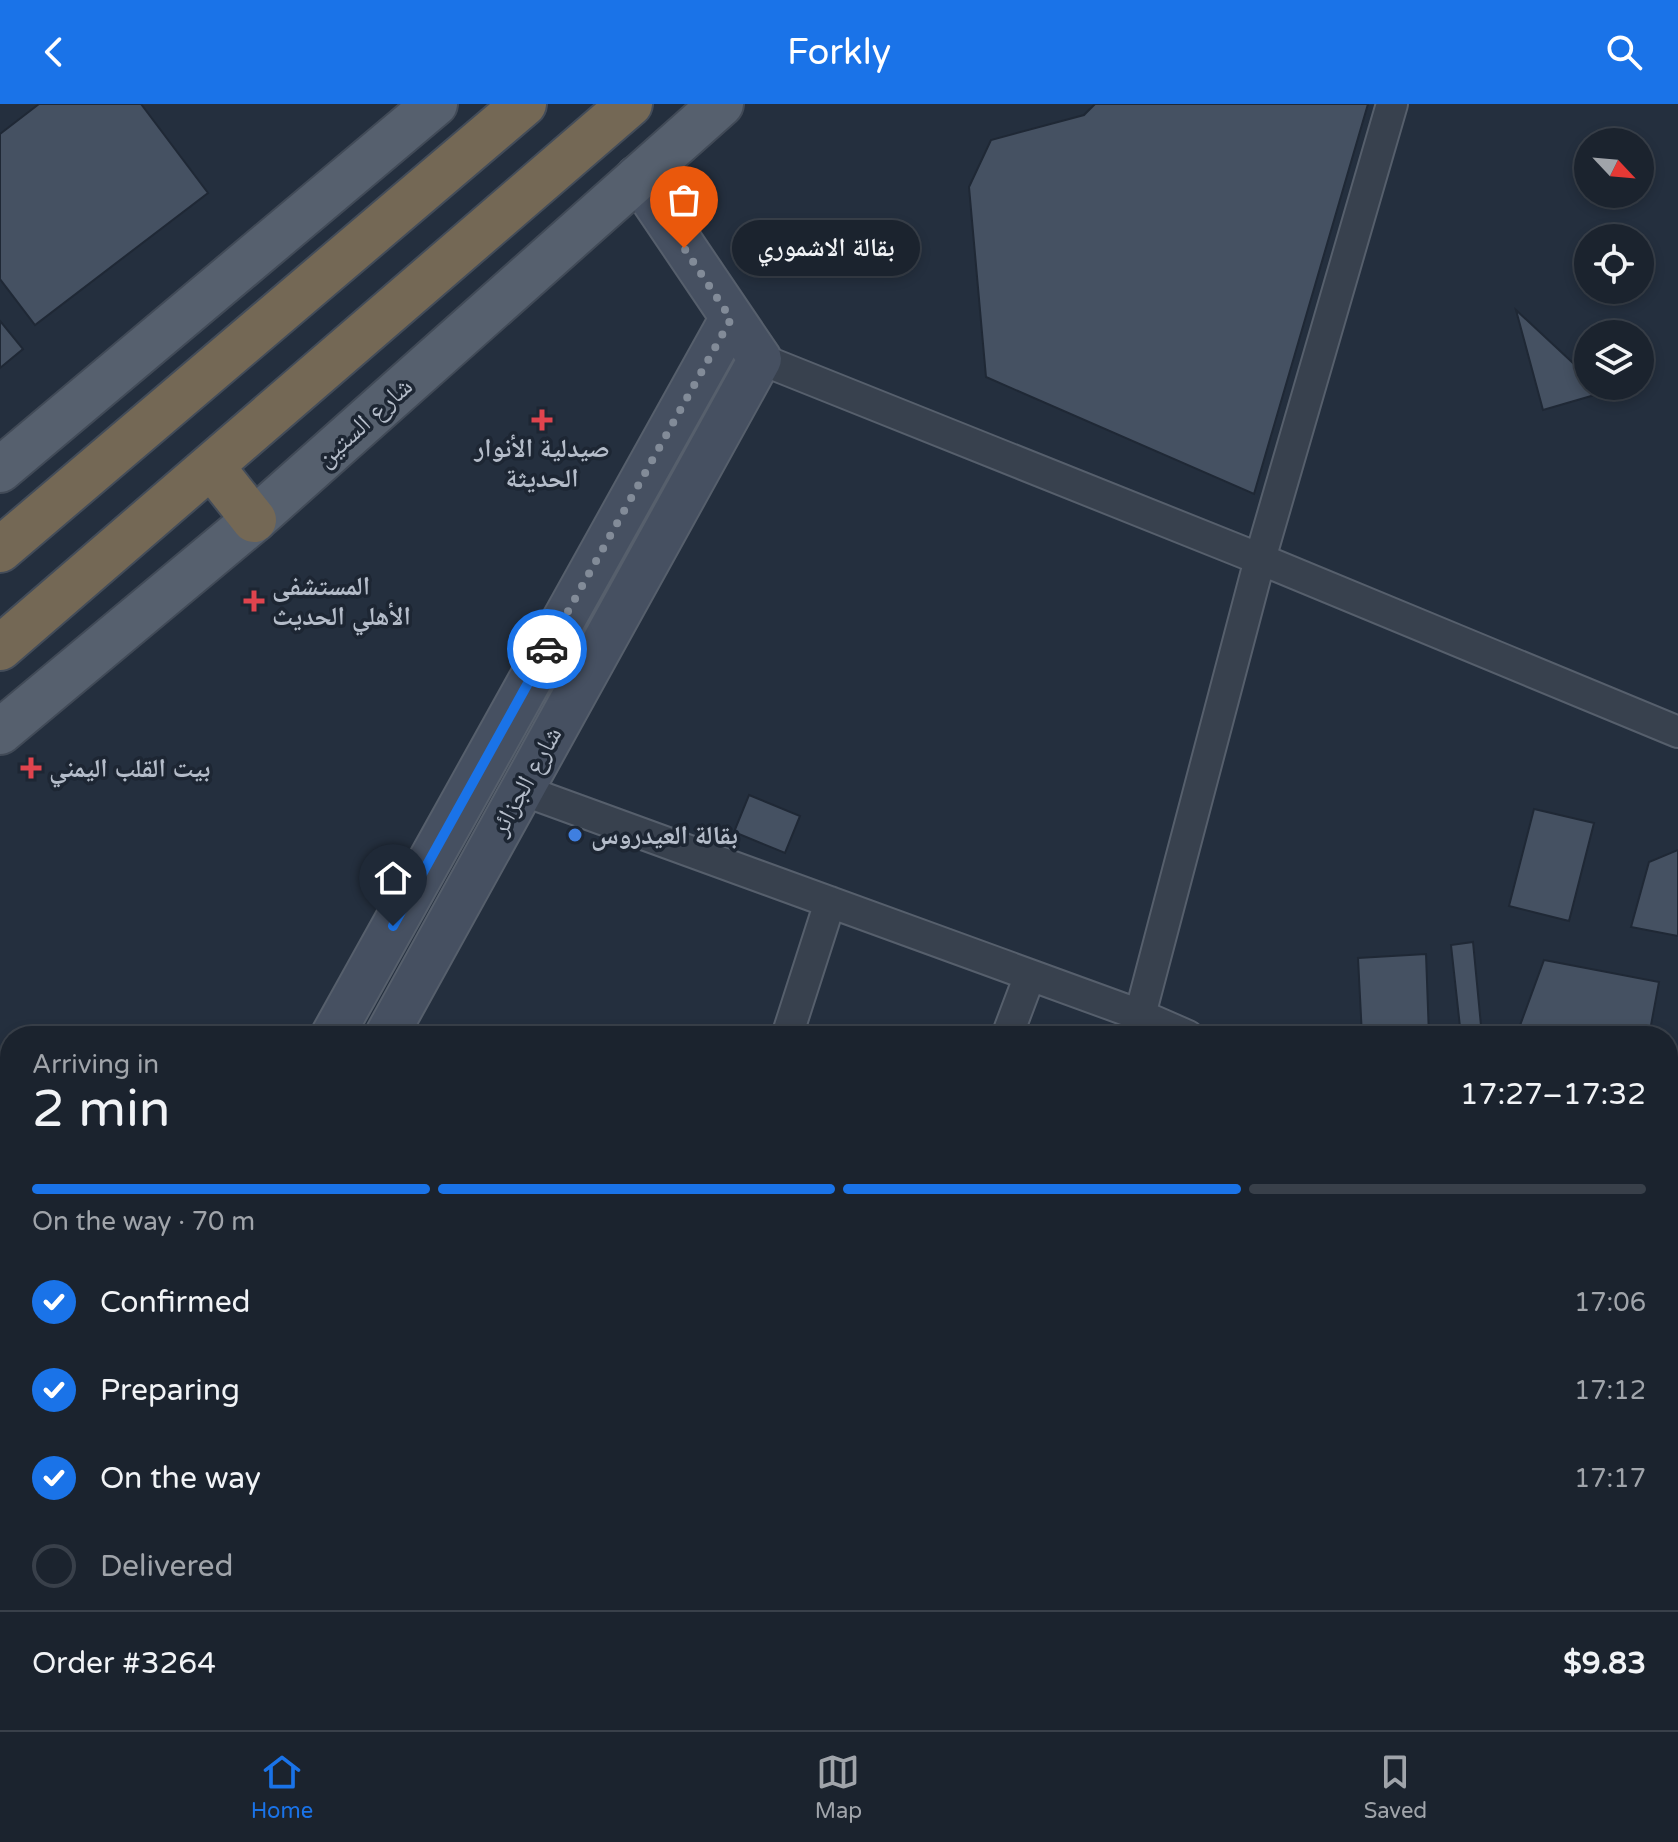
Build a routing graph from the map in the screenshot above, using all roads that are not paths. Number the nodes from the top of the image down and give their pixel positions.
1 (435, 104) edge
2 (524, 104) edge
3 (630, 104) edge
4 (721, 104) edge
5 (1392, 104) edge
6 (637, 177) junction
7 (731, 319) junction
8 (760, 359) junction
9 (212, 467) junction
10 (0, 470) edge
11 (254, 520) junction
12 (0, 550) edge
13 (1260, 559) junction
14 (0, 648) edge
15 (0, 732) edge
16 (1678, 732) edge
17 (522, 790) junction
18 (830, 902) junction
19 (1030, 975) junction
20 (1136, 1025) edge
21 (338, 1026) edge
22 (392, 1026) edge
23 (790, 1026) edge
24 (1011, 1026) edge

1 - 10 main road
2 - 12 highway
3 - 9 highway
4 - 6 main road, شارع الستين
5 - 13 street
6 - 7 main road
6 - 11 main road, شارع الستين
7 - 8 main road
7 - 21 main road, شارع الجزائر
8 - 13 street
8 - 17 main road, شارع الجزائر
9 - 11 highway
9 - 14 highway
11 - 15 main road, شارع الستين
13 - 16 street
13 - 20 street
17 - 18 street
17 - 22 main road, شارع الجزائر
18 - 19 street
18 - 23 street
19 - 20 street
19 - 24 street

